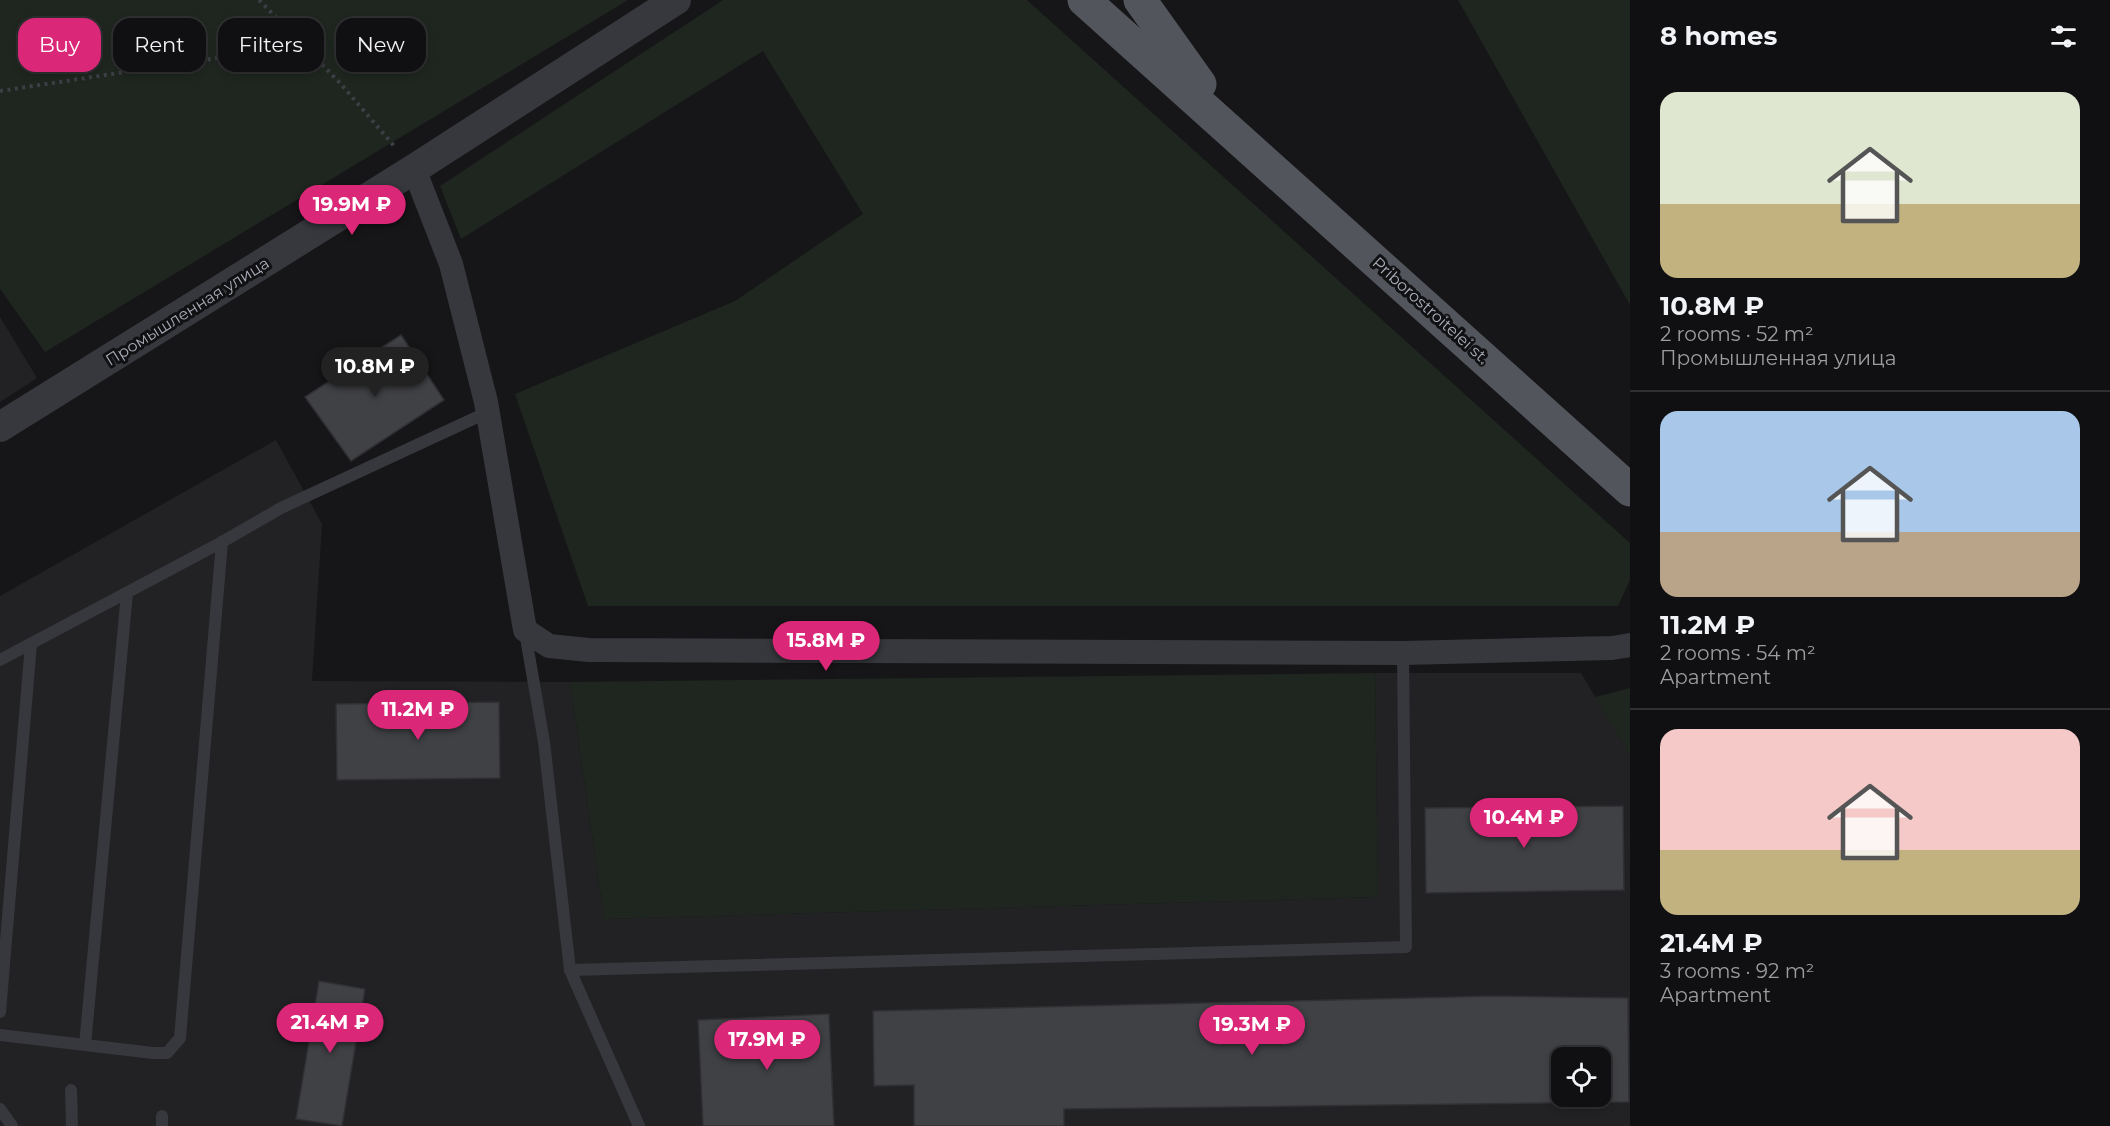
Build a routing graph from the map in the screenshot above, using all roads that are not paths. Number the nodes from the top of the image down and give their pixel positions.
1 (676, 0) edge
2 (1084, 0) edge
3 (1140, 0) edge
4 (1232, 130) junction
5 (414, 169) junction
6 (488, 412) junction
7 (0, 427) edge
8 (1630, 490) edge
9 (222, 542) junction
10 (127, 593) junction
11 (525, 630) junction
12 (30, 644) junction
13 (1630, 645) edge
14 (1403, 653) junction
15 (0, 660) edge
16 (570, 970) junction
17 (0, 1012) edge
18 (0, 1035) edge
19 (85, 1045) junction
20 (70, 1090) dead end
21 (0, 1109) edge
22 (12, 1126) edge
23 (72, 1126) edge
24 (639, 1126) edge

1 - 5 street, Промышленная улица
2 - 4 main road, Priborostroitelei st.
3 - 4 main road, Priborostroitelei st.
4 - 8 main road, Priborostroitelei st.
5 - 6 street
5 - 7 street, Промышленная улица
6 - 9 lane
6 - 11 street
9 - 10 lane
9 - 19 lane
10 - 12 lane
10 - 19 lane
11 - 14 street
11 - 16 lane
12 - 15 lane
12 - 17 lane
13 - 14 street
14 - 16 lane
16 - 24 lane
18 - 19 lane
20 - 23 lane
21 - 22 lane

